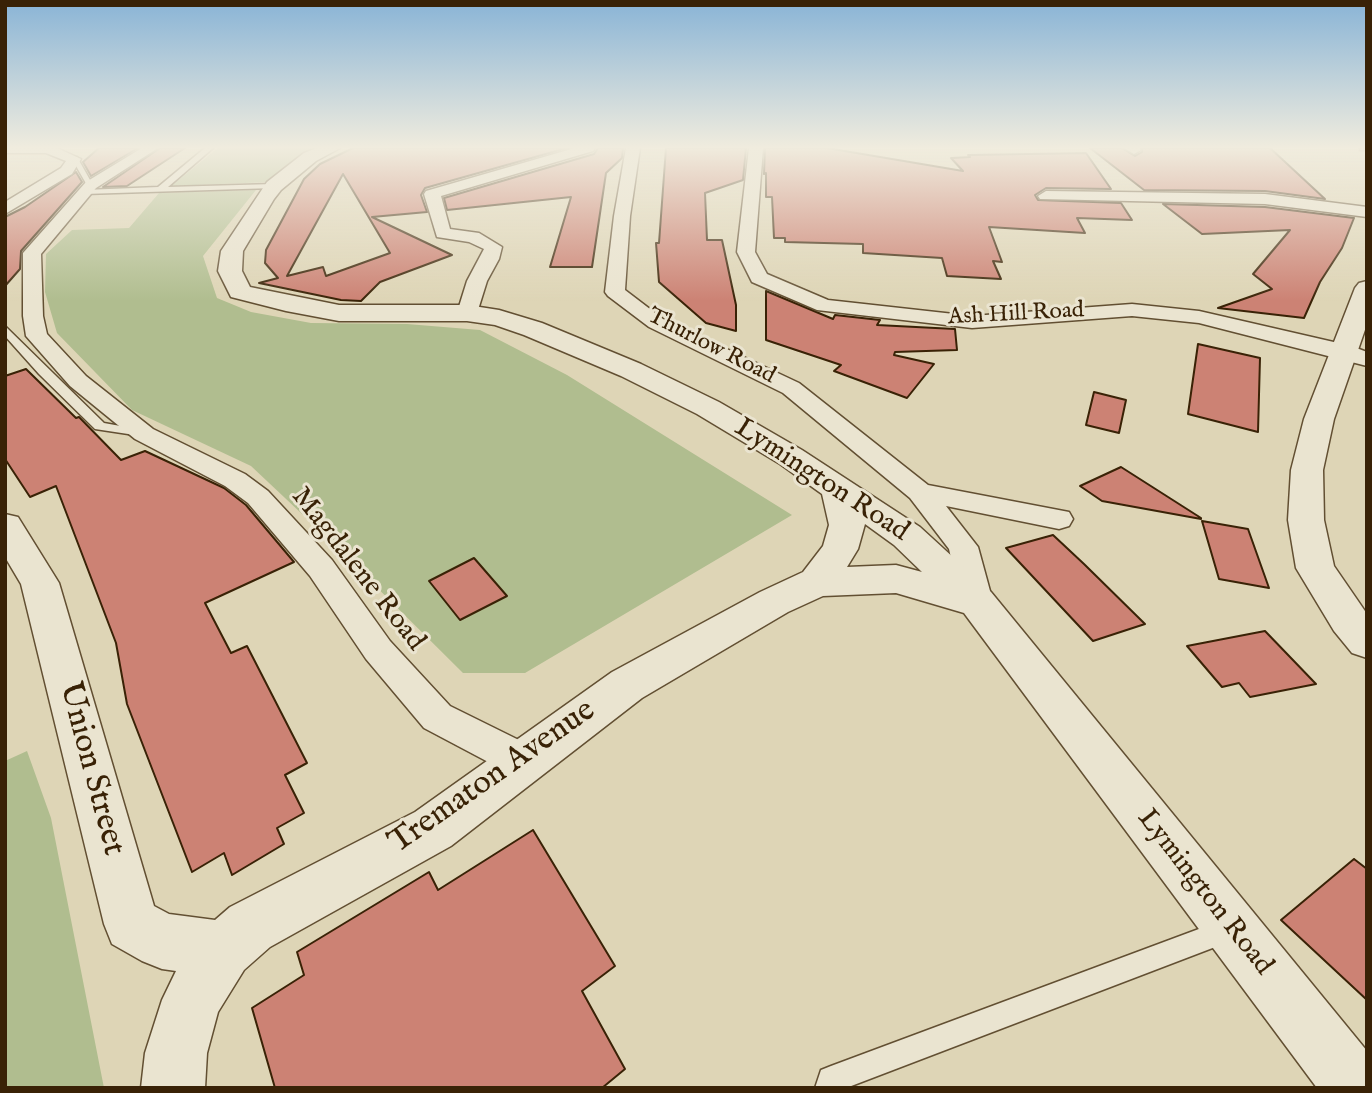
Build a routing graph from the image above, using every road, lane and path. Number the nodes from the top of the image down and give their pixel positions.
1 (21, 199) edge
2 (79, 199) edge
3 (266, 199) edge
4 (433, 199) edge
5 (625, 199) edge
6 (751, 199) edge
7 (1211, 199) edge
8 (5, 209) edge
9 (1367, 212) edge
10 (1367, 288) edge
11 (467, 313) junction
12 (5, 329) edge
13 (1355, 355) edge
14 (144, 434) junction
15 (838, 490) junction
16 (920, 492) junction
17 (1059, 519) dead end
18 (5, 526) edge
19 (817, 582) junction
20 (977, 603) junction
21 (1367, 642) edge
22 (523, 761) junction
23 (1231, 929) junction
24 (224, 950) junction
25 (192, 1000) joint
26 (173, 1088) edge
27 (828, 1088) edge
28 (1356, 1088) edge

1 - 8 street
2 - 14 street, Magdalene Road
3 - 11 street, Lymington Road
4 - 11 street
5 - 16 street, Thurlow Road
6 - 13 street, Ash Hill Road
7 - 9 street
10 - 13 street
11 - 15 street, Lymington Road
12 - 14 lane
13 - 21 street
14 - 22 street, Magdalene Road
15 - 19 street
15 - 20 street, Lymington Road
16 - 17 street, Thurlow Road
16 - 20 street, Thurlow Road
18 - 24 street, Union Street
19 - 20 street, Trematon Avenue
19 - 22 street, Trematon Avenue
20 - 23 street, Lymington Road
22 - 24 street, Trematon Avenue
23 - 27 lane
23 - 28 street, Lymington Road
24 - 25 street, Trematon Avenue
25 - 26 street

